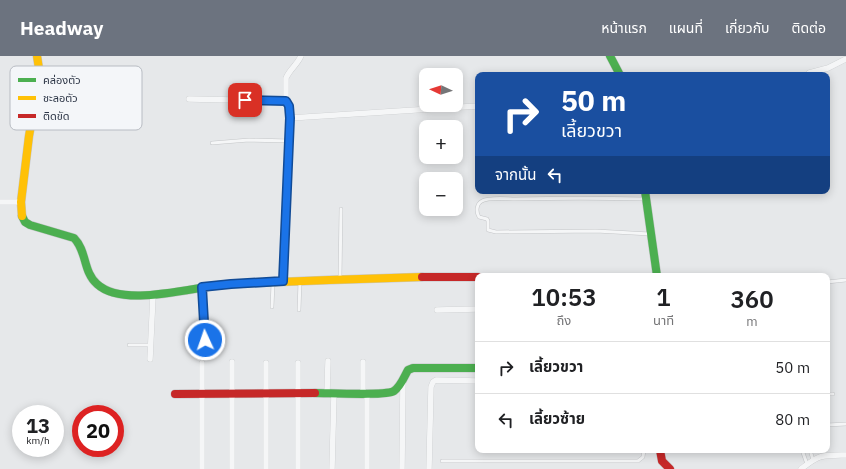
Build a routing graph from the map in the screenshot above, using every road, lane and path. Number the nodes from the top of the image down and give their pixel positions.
1 (37, 56) edge
2 (301, 56) edge
3 (610, 56) edge
4 (846, 59) edge
5 (39, 66) edge
6 (618, 72) edge
7 (813, 72) edge
8 (189, 99) dead end
9 (286, 101) junction
10 (475, 105) edge
11 (290, 118) junction
12 (30, 130) edge
13 (289, 141) junction
14 (212, 143) dead end
15 (646, 194) edge
16 (0, 202) edge
17 (21, 202) junction
18 (342, 209) dead end
19 (652, 234) junction
20 (657, 273) edge
21 (475, 277) edge
22 (340, 280) junction
23 (846, 280) edge
24 (283, 281) junction
25 (300, 281) junction
26 (273, 282) junction
27 (830, 282) edge
28 (202, 287) junction
29 (153, 296) junction
30 (272, 307) dead end
31 (475, 309) edge
32 (299, 310) dead end
33 (437, 310) dead end
34 (205, 340) dead end
35 (129, 345) dead end
36 (150, 345) junction
37 (150, 359) dead end
38 (328, 361) dead end
39 (232, 362) dead end
40 (363, 362) dead end
41 (202, 363) dead end
42 (266, 363) dead end
43 (298, 363) dead end
44 (475, 368) edge
45 (403, 381) junction
46 (475, 381) edge
47 (266, 393) junction
48 (298, 393) junction
49 (330, 393) junction
50 (175, 394) dead end
51 (202, 394) junction
52 (232, 394) junction
53 (365, 394) junction
54 (846, 424) edge
55 (830, 425) edge
56 (644, 453) edge
57 (661, 453) edge
58 (803, 453) edge
59 (811, 453) edge
60 (846, 455) edge
61 (813, 460) junction
62 (442, 461) dead end
63 (807, 464) junction
64 (202, 469) edge
65 (232, 469) edge
66 (266, 469) edge
67 (298, 469) edge
68 (332, 469) edge
69 (367, 469) edge
70 (402, 469) edge
71 (430, 469) edge
72 (670, 469) edge
73 (801, 469) edge

1 - 5 street
2 - 9 street
3 - 6 street
4 - 7 street
8 - 9 street
9 - 11 street
10 - 11 street
11 - 13 street
12 - 17 street
13 - 14 lane
13 - 24 street
15 - 19 street
15 - 19 lane
16 - 17 street
17 - 29 street
18 - 22 lane
19 - 20 street
21 - 22 street
22 - 25 street
23 - 27 lane
24 - 25 street
24 - 26 street
25 - 32 lane
26 - 28 street
26 - 30 lane
28 - 29 street
28 - 34 lane
29 - 36 street
31 - 33 street
35 - 36 lane
36 - 37 street
38 - 49 street
39 - 52 street
40 - 53 street
41 - 51 street
42 - 47 street
43 - 48 street
44 - 45 street
45 - 53 street
45 - 70 street
46 - 71 street
47 - 48 street
47 - 52 street
47 - 66 street
48 - 49 street
48 - 67 street
49 - 53 street
49 - 68 street
50 - 51 street
51 - 52 street
51 - 64 street
52 - 65 street
53 - 69 street
54 - 55 lane
56 - 62 lane
57 - 72 street
58 - 63 lane
59 - 61 lane
60 - 61 street
61 - 63 street
63 - 73 street

